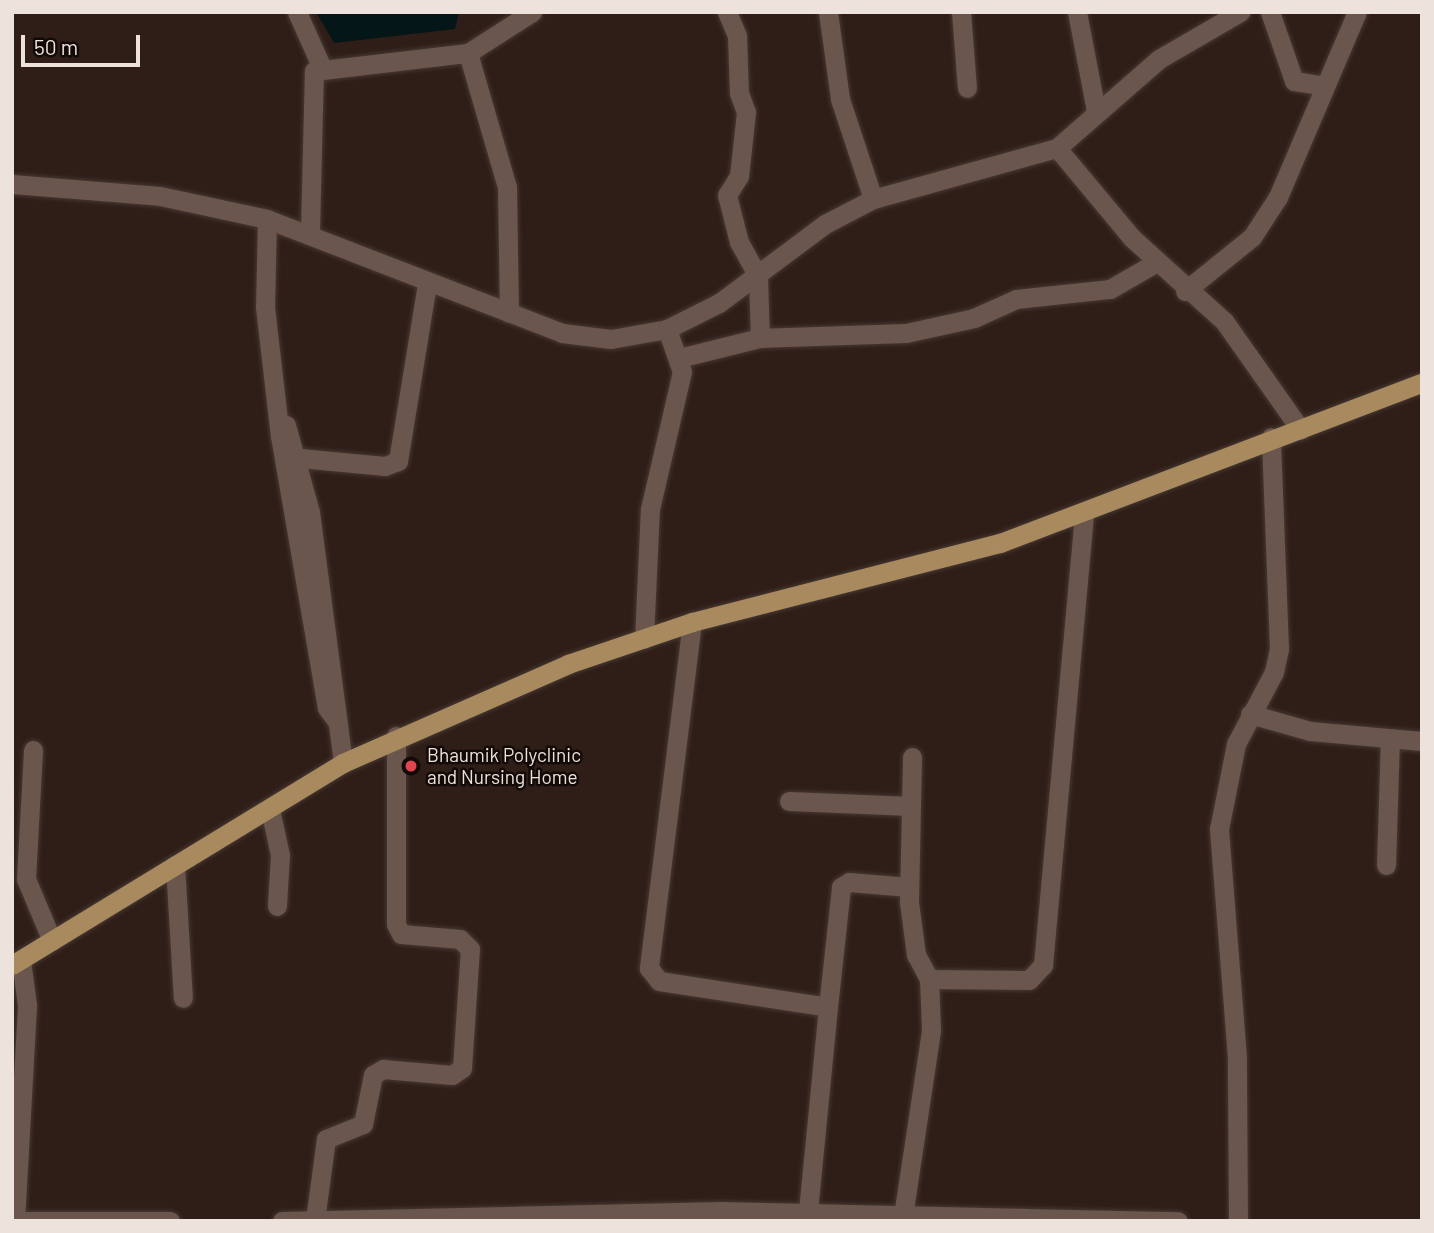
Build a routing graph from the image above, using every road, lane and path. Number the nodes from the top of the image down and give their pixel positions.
1 (297, 12) edge
2 (532, 12) edge
3 (727, 12) edge
4 (828, 12) edge
5 (961, 12) edge
6 (1077, 12) edge
7 (1240, 12) edge
8 (1270, 12) edge
9 (1357, 12) edge
10 (468, 53) junction
11 (322, 68) junction
12 (1324, 86) junction
13 (967, 88) dead end
14 (1096, 111) junction
15 (1057, 148) junction
16 (12, 184) edge
17 (873, 199) junction
18 (267, 219) junction
19 (310, 232) junction
20 (1157, 262) junction
21 (758, 276) junction
22 (427, 284) junction
23 (1185, 291) junction
24 (509, 313) junction
25 (667, 329) junction
26 (760, 338) junction
27 (680, 358) junction
28 (1422, 383) edge
29 (282, 418) junction
30 (1301, 430) junction
31 (1271, 437) junction
32 (300, 458) junction
33 (1084, 515) junction
34 (692, 622) junction
35 (644, 639) junction
36 (1250, 714) junction
37 (336, 720) junction
38 (396, 736) junction
39 (1390, 740) junction
40 (1422, 741) edge
41 (33, 750) dead end
42 (912, 757) dead end
43 (344, 763) junction
44 (789, 801) dead end
45 (911, 806) junction
46 (270, 808) junction
47 (175, 865) junction
48 (1386, 865) dead end
49 (909, 887) junction
50 (277, 906) dead end
51 (52, 941) junction
52 (17, 962) edge
53 (929, 979) junction
54 (183, 998) dead end
55 (828, 1007) junction
56 (817, 1214) edge
57 (721, 1216) edge
58 (903, 1216) junction
59 (590, 1217) edge
60 (1046, 1218) edge
61 (115, 1220) edge
62 (316, 1220) edge
63 (15, 1221) edge
64 (170, 1221) edge
65 (282, 1221) edge
66 (1178, 1221) edge
67 (1238, 1221) edge

1 - 11 street
2 - 10 street
3 - 21 street
4 - 17 street
5 - 13 street
6 - 14 street
7 - 14 street
8 - 12 street
9 - 12 street
10 - 11 street
10 - 24 street
11 - 19 street
12 - 23 street
14 - 15 street
15 - 17 street
15 - 20 street
16 - 18 street
17 - 21 street
18 - 19 street
18 - 29 street
19 - 22 street
20 - 23 street
20 - 26 street
21 - 25 street
21 - 26 street
22 - 24 street
22 - 32 street
23 - 30 street
24 - 25 street
25 - 27 street
26 - 27 street
27 - 35 street
28 - 30 main road
29 - 32 street
29 - 37 street
30 - 31 main road
31 - 33 main road
31 - 36 street
32 - 37 street
33 - 34 main road
33 - 53 street
34 - 35 main road
34 - 55 street
35 - 38 main road
36 - 39 street
36 - 67 street
37 - 43 street
38 - 43 main road
38 - 62 street
39 - 40 street
39 - 48 street
41 - 51 street
42 - 45 street
43 - 46 main road
44 - 45 street
45 - 49 street
46 - 47 main road
46 - 50 street
47 - 51 main road
47 - 54 street
49 - 53 street
49 - 55 street
51 - 52 main road
52 - 63 street
53 - 58 street
55 - 56 street
56 - 57 street
56 - 58 street
57 - 59 street
58 - 60 street
59 - 62 street
60 - 66 street
61 - 63 street
61 - 64 street
62 - 65 street

